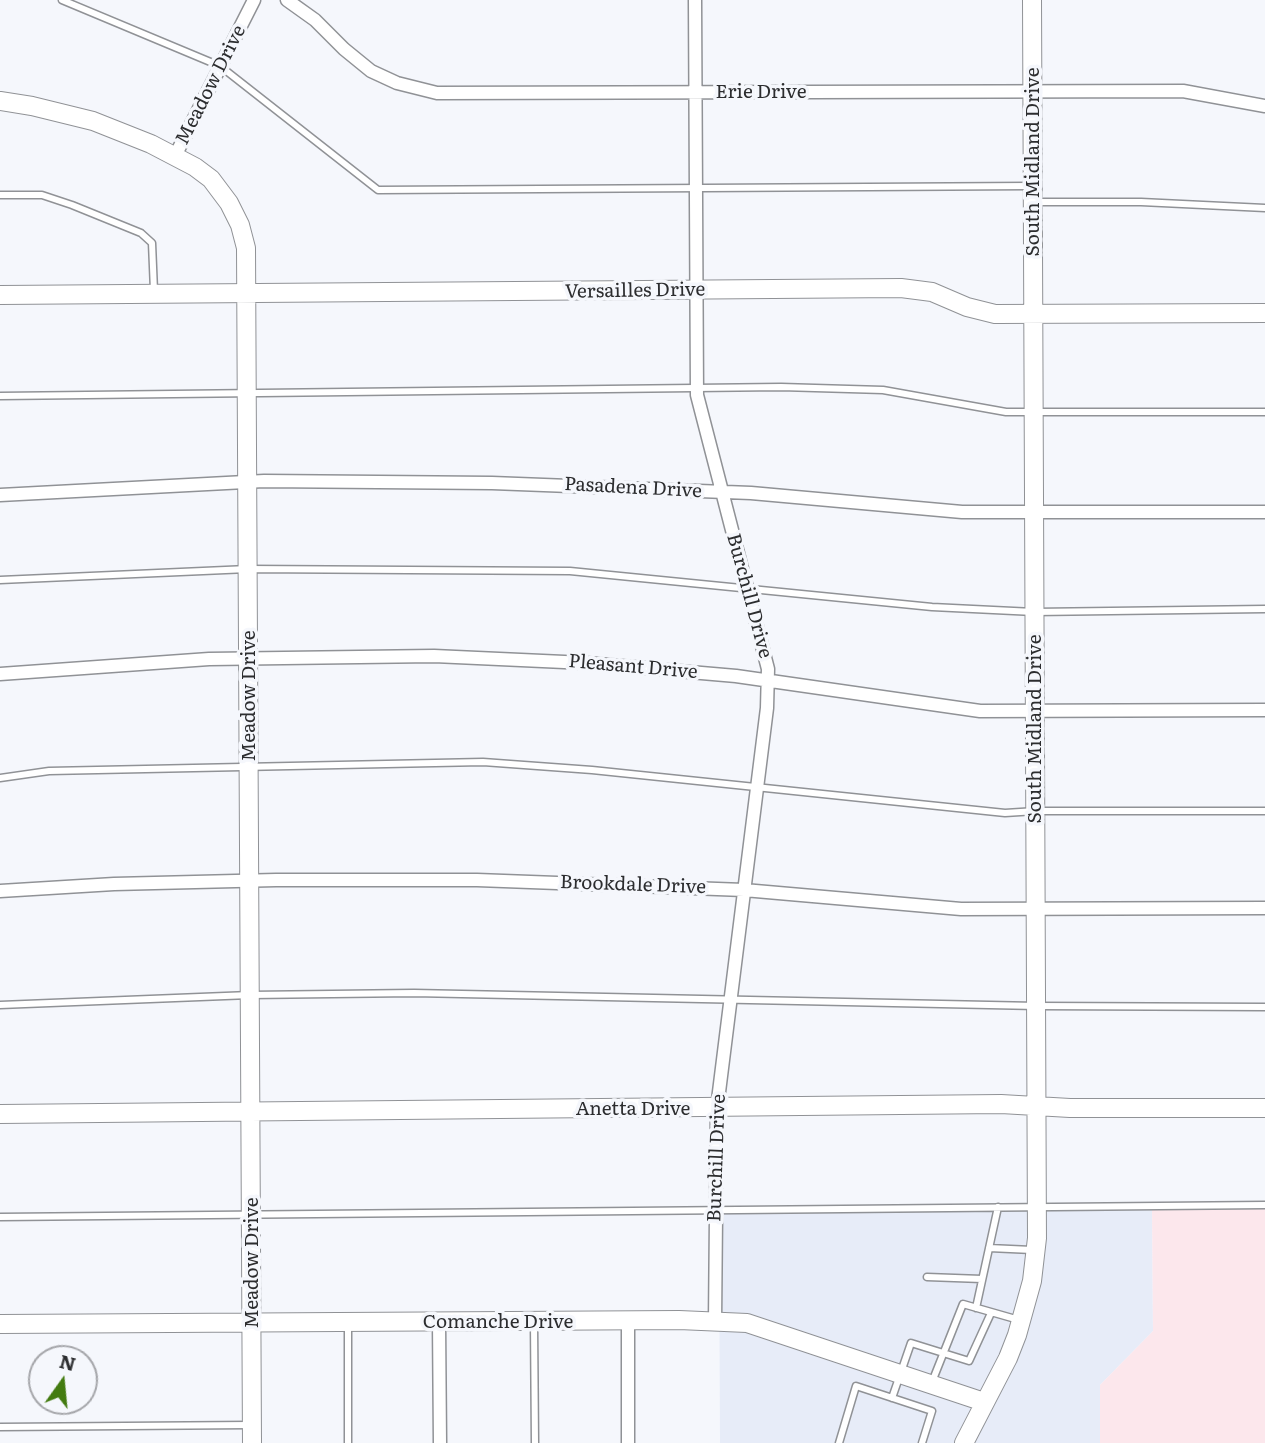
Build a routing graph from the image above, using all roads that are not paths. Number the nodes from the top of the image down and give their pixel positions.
1 (62, 0) edge
2 (254, 0) edge
3 (286, 0) edge
4 (695, 0) edge
5 (1032, 0) edge
6 (220, 66) junction
7 (1033, 91) junction
8 (696, 92) junction
9 (0, 101) edge
10 (1265, 106) edge
11 (175, 156) junction
12 (696, 187) junction
13 (1033, 194) junction
14 (0, 195) edge
15 (1265, 208) edge
16 (696, 290) junction
17 (246, 293) junction
18 (155, 294) junction
19 (0, 295) edge
20 (1034, 313) junction
21 (1265, 313) edge
22 (697, 389) junction
23 (247, 392) junction
24 (0, 396) edge
25 (1034, 412) junction
26 (1265, 412) edge
27 (247, 482) junction
28 (723, 492) junction
29 (0, 495) edge
30 (1265, 512) edge
31 (1034, 513) junction
32 (248, 569) junction
33 (0, 580) edge
34 (747, 590) junction
35 (1265, 609) edge
36 (1034, 612) junction
37 (249, 658) junction
38 (0, 674) edge
39 (768, 680) junction
40 (1265, 710) edge
41 (1035, 712) junction
42 (250, 766) junction
43 (0, 778) edge
44 (757, 788) junction
45 (1036, 811) junction
46 (1265, 811) edge
47 (250, 880) junction
48 (744, 890) junction
49 (0, 891) edge
50 (1265, 908) edge
51 (1037, 910) junction
52 (250, 995) junction
53 (730, 1001) junction
54 (0, 1004) edge
55 (1037, 1006) junction
56 (1265, 1007) edge
57 (1037, 1106) junction
58 (717, 1108) junction
59 (1265, 1108) edge
60 (251, 1112) junction
61 (0, 1114) edge
62 (1265, 1205) edge
63 (998, 1207) junction
64 (1037, 1207) junction
65 (715, 1211) junction
66 (251, 1214) junction
67 (0, 1217) edge
68 (989, 1248) junction
69 (1035, 1250) junction
70 (928, 1278) dead end
71 (982, 1279) junction
72 (976, 1308) junction
73 (991, 1313) junction
74 (534, 1321) junction
75 (628, 1321) junction
76 (1021, 1321) junction
77 (348, 1322) junction
78 (439, 1322) junction
79 (715, 1322) junction
80 (252, 1323) junction
81 (0, 1324) edge
82 (943, 1354) junction
83 (900, 1374) junction
84 (932, 1384) junction
85 (892, 1398) junction
86 (984, 1402) junction
87 (0, 1427) edge
88 (252, 1434) edge
89 (348, 1443) edge
90 (440, 1443) edge
91 (535, 1443) edge
92 (628, 1443) edge
93 (839, 1443) edge
94 (922, 1443) edge
95 (964, 1443) edge

1 - 6 lane
2 - 6 street, Meadow Drive
3 - 8 street, Erie Drive
4 - 8 street, Burchill Drive
5 - 7 street, South Midland Drive
6 - 11 street, Meadow Drive
6 - 12 lane
7 - 8 street, Erie Drive
7 - 10 street, Erie Drive
7 - 13 street, South Midland Drive
8 - 12 street, Burchill Drive
9 - 11 street
11 - 17 street, Meadow Drive
12 - 13 lane
12 - 16 street, Burchill Drive
13 - 15 lane
13 - 20 street, South Midland Drive
14 - 18 lane
16 - 17 street, Versailles Drive
16 - 20 street, Versailles Drive
16 - 22 street, Burchill Drive
17 - 18 street, Versailles Drive
17 - 23 street, Meadow Drive
18 - 19 street, Versailles Drive
20 - 21 street, Versailles Drive
20 - 25 street, South Midland Drive
22 - 23 lane
22 - 25 lane
22 - 28 street, Burchill Drive
23 - 24 lane
23 - 27 street, Meadow Drive
25 - 26 lane
25 - 31 street, South Midland Drive
27 - 28 street, Pasadena Drive
27 - 29 street, Pasadena Drive
27 - 32 street, Meadow Drive
28 - 31 street, Pasadena Drive
28 - 34 street, Burchill Drive
30 - 31 street, Pasadena Drive
31 - 36 street, South Midland Drive
32 - 33 lane
32 - 34 lane
32 - 37 street, Meadow Drive
34 - 36 lane
34 - 39 street, Burchill Drive
35 - 36 lane
36 - 41 street, South Midland Drive
37 - 38 street, Pleasant Drive
37 - 39 street, Pleasant Drive
37 - 42 street, Meadow Drive
39 - 41 street, Pleasant Drive
39 - 44 street, Burchill Drive
40 - 41 street, Pleasant Drive
41 - 45 street, South Midland Drive
42 - 43 lane
42 - 44 lane
42 - 47 street, Meadow Drive
44 - 45 lane
44 - 48 street, Burchill Drive
45 - 46 lane
45 - 51 street, South Midland Drive
47 - 48 street, Brookdale Drive
47 - 49 street, Brookdale Drive
47 - 52 street, Meadow Drive
48 - 51 street, Brookdale Drive
48 - 53 street, Burchill Drive
50 - 51 street, Brookdale Drive
51 - 55 street, South Midland Drive
52 - 53 lane
52 - 54 lane
52 - 60 street, Meadow Drive
53 - 55 lane
53 - 58 street, Burchill Drive
55 - 56 lane
55 - 57 street, South Midland Drive
57 - 58 street, Anetta Drive
57 - 59 street, Anetta Drive
57 - 64 street, South Midland Drive
58 - 60 street, Anetta Drive
58 - 65 street, Burchill Drive
60 - 61 street, Anetta Drive
60 - 66 street, Meadow Drive
62 - 64 lane
63 - 64 lane
63 - 65 lane
63 - 68 lane
64 - 69 street, South Midland Drive
65 - 66 lane
65 - 79 street, Burchill Drive
66 - 67 lane
66 - 80 street, Meadow Drive
68 - 69 lane
68 - 71 lane
69 - 76 street, South Midland Drive
70 - 71 lane
71 - 72 lane
72 - 73 lane
72 - 82 lane
73 - 76 lane
73 - 82 lane
74 - 75 street, Comanche Drive
74 - 78 street, Comanche Drive
74 - 91 lane
75 - 79 street, Comanche Drive
75 - 92 street
76 - 86 street, South Midland Drive
77 - 78 street, Comanche Drive
77 - 80 street, Comanche Drive
77 - 89 lane
78 - 90 street
79 - 83 street, Comanche Drive
80 - 81 street, Comanche Drive
80 - 88 street, Meadow Drive
82 - 83 lane
82 - 84 lane
83 - 84 street, Comanche Drive
83 - 85 lane
84 - 86 street, Comanche Drive
85 - 93 lane
85 - 94 lane
86 - 95 street, South Midland Drive
87 - 88 lane

